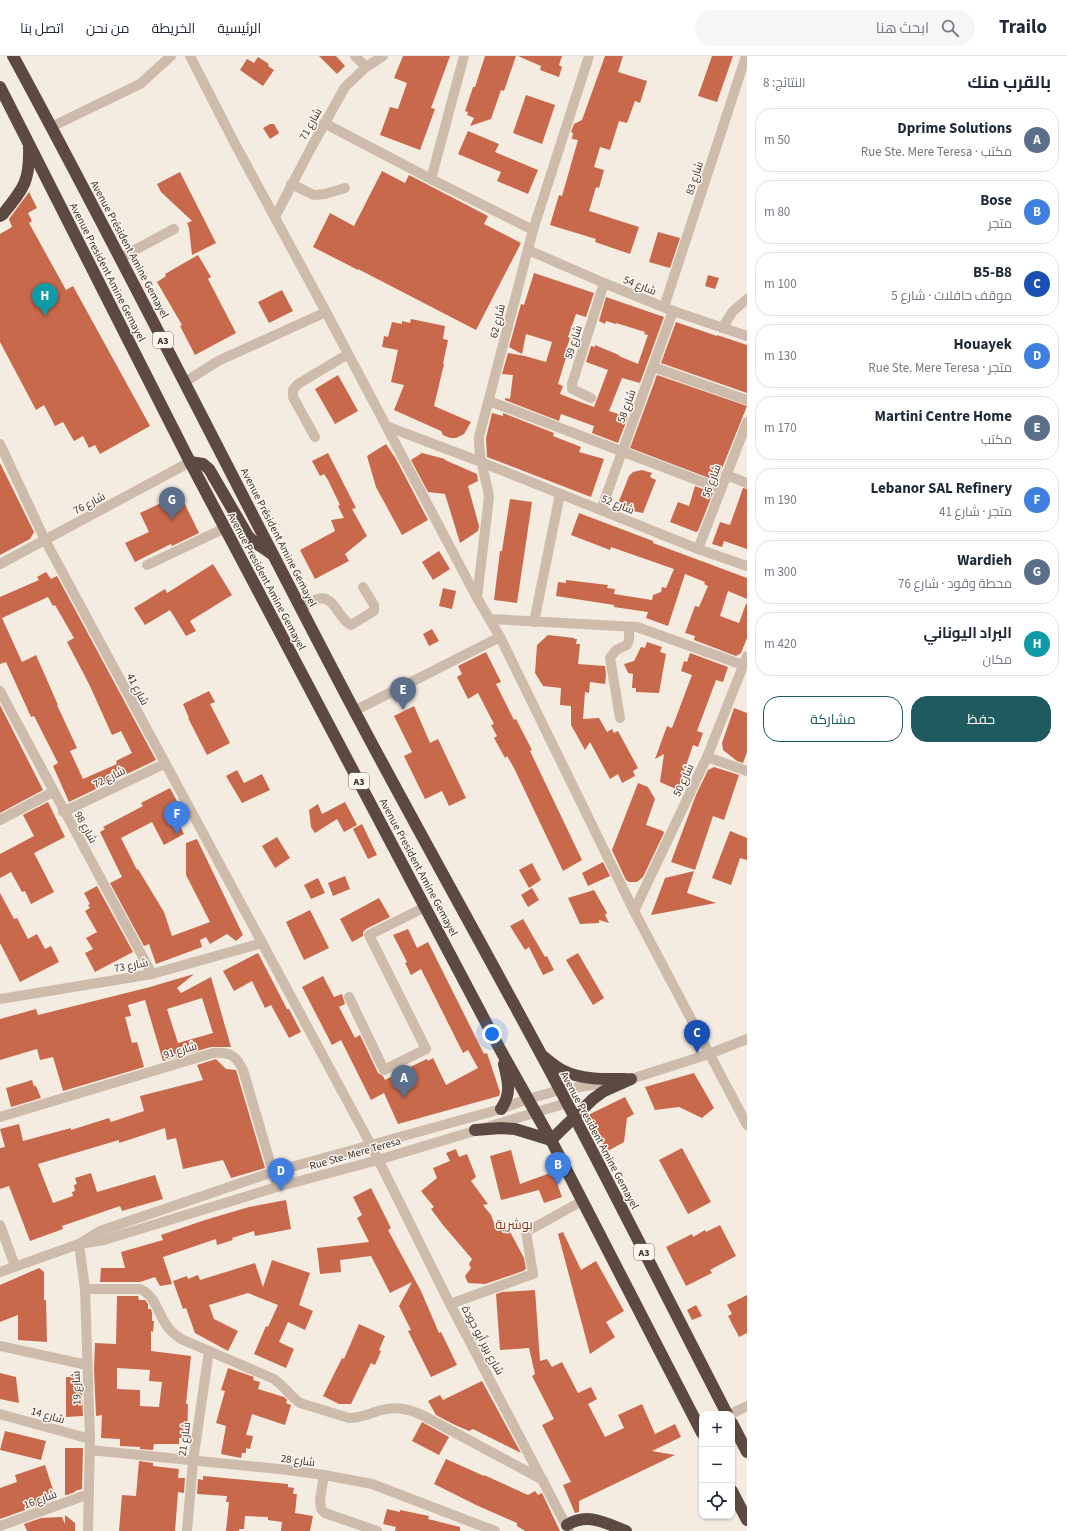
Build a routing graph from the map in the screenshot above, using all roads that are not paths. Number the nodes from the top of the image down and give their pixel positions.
1 (13, 56) edge
2 (171, 56) edge
3 (190, 56) edge
4 (355, 56) edge
5 (382, 56) edge
6 (464, 56) edge
7 (589, 56) edge
8 (746, 56) edge
9 (366, 67) junction
10 (0, 87) edge
11 (324, 123) junction
12 (51, 126) junction
13 (29, 142) junction
14 (431, 179) junction
15 (292, 184) junction
16 (345, 188) dead end
17 (0, 216) edge
18 (275, 217) junction
19 (174, 229) dead end
20 (533, 230) junction
21 (528, 250) junction
22 (120, 258) junction
23 (604, 283) junction
24 (747, 299) edge
25 (668, 309) junction
26 (326, 312) junction
27 (722, 328) junction
28 (747, 336) edge
29 (348, 354) junction
30 (653, 367) junction
31 (185, 382) junction
32 (591, 398) dead end
33 (747, 400) edge
34 (489, 401) junction
35 (747, 422) edge
36 (386, 426) junction
37 (315, 437) dead end
38 (0, 444) edge
39 (622, 452) junction
40 (190, 462) junction
41 (481, 462) junction
42 (726, 475) junction
43 (747, 483) edge
44 (721, 489) junction
45 (560, 494) junction
46 (601, 510) junction
47 (225, 528) junction
48 (45, 540) junction
49 (698, 549) junction
50 (272, 554) junction
51 (0, 564) edge
52 (147, 565) dead end
53 (747, 566) edge
54 (363, 587) dead end
55 (477, 598) junction
56 (301, 608) junction
57 (490, 620) junction
58 (534, 622) junction
59 (310, 625) joint
60 (628, 627) junction
61 (500, 638) junction
62 (745, 660) edge
63 (0, 692) edge
64 (354, 711) junction
65 (620, 718) dead end
66 (707, 757) junction
67 (164, 764) junction
68 (747, 771) edge
69 (53, 792) junction
70 (64, 812) junction
71 (0, 820) edge
72 (425, 907) junction
73 (634, 912) junction
74 (262, 943) junction
75 (152, 974) junction
76 (349, 997) dead end
77 (1, 998) edge
78 (747, 1039) edge
79 (501, 1051) junction
80 (540, 1054) junction
81 (709, 1054) junction
82 (631, 1079) junction
83 (560, 1090) junction
84 (528, 1099) junction
85 (567, 1103) junction
86 (501, 1109) junction
87 (535, 1112) junction
88 (574, 1116) junction
89 (0, 1117) edge
90 (747, 1125) edge
91 (475, 1130) junction
92 (551, 1140) junction
93 (371, 1145) junction
94 (378, 1160) junction
95 (273, 1172) junction
96 (277, 1187) junction
97 (582, 1201) junction
98 (0, 1225) edge
99 (79, 1244) junction
100 (15, 1266) junction
101 (0, 1272) edge
102 (85, 1289) junction
103 (450, 1304) junction
104 (0, 1346) edge
105 (209, 1351) junction
106 (87, 1365) junction
107 (747, 1406) edge
108 (725, 1411) edge
109 (735, 1412) edge
110 (0, 1414) edge
111 (699, 1427) edge
112 (735, 1429) edge
113 (90, 1439) junction
114 (90, 1450) junction
115 (747, 1452) edge
116 (192, 1461) junction
117 (324, 1475) junction
118 (543, 1480) junction
119 (88, 1494) junction
120 (735, 1497) edge
121 (747, 1520) edge
122 (0, 1526) edge
123 (568, 1528) edge
124 (88, 1531) edge
125 (187, 1531) edge
126 (377, 1531) edge
127 (495, 1531) edge
128 (626, 1531) edge

1 - 12 highway, Avenue Président Amine Gemayel / A3
2 - 12 street
3 - 18 street
4 - 9 street
5 - 9 street, شارع 71
6 - 14 street
7 - 20 street, شارع 62
8 - 25 street, شارع 83
9 - 11 street, شارع 71
10 - 13 highway, A3
11 - 14 street
11 - 15 street, شارع 71
12 - 22 highway, Avenue Président Amine Gemayel / A3
13 - 17 highway
13 - 40 highway, Avenue President Amine Gemayel / A3
14 - 20 street
15 - 16 street
15 - 18 street, شارع 71
18 - 26 street
19 - 22 street
20 - 21 street, شارع 62
21 - 23 street, شارع 54
21 - 34 street, شارع 62
22 - 31 highway, Avenue Président Amine Gemayel / A3
23 - 25 street, شارع 54
23 - 32 street, شارع 59
24 - 27 street
25 - 27 street, شارع 54
25 - 30 street, شارع 58
26 - 29 street
26 - 31 street
27 - 28 street, شارع 54
29 - 36 street
29 - 37 street
30 - 33 street
30 - 39 street, شارع 58
31 - 50 highway, Avenue Président Amine Gemayel / A3
34 - 39 street
34 - 41 street, شارع 62
35 - 42 street, شارع 56
36 - 41 street, شارع 52
36 - 55 street
38 - 48 street, شارع 41
39 - 44 street
39 - 46 street, شارع 58
40 - 47 highway, Avenue President Amine Gemayel / A3
40 - 48 street, شارع 76
40 - 50 highway
41 - 45 street, شارع 52
41 - 55 street, شارع 62
42 - 43 street
42 - 44 street, شارع 56
44 - 49 street, شارع 56
45 - 46 street, شارع 52
45 - 58 street
46 - 49 street, شارع 52
47 - 52 street
47 - 72 highway, Avenue President Amine Gemayel / A3
48 - 51 street, شارع 76
48 - 67 street, شارع 41
49 - 53 street, شارع 52
50 - 56 highway, Avenue Président Amine Gemayel / A3
54 - 56 street
55 - 57 street
56 - 59 highway, Avenue Président Amine Gemayel / A3
57 - 58 street
57 - 61 street
58 - 60 street
59 - 64 highway, Avenue President Amine Gemayel / A3
60 - 62 street
60 - 65 street
61 - 64 street
61 - 73 street
62 - 66 street, شارع 50
63 - 69 street, شارع 98
64 - 80 highway, Avenue President Amine Gemayel / A3
66 - 68 street
66 - 73 street, شارع 50
67 - 70 street, شارع 72
67 - 74 street, شارع 41
69 - 70 street, شارع 98
69 - 71 street
70 - 75 street, شارع 98
72 - 76 street
72 - 79 highway, Avenue President Amine Gemayel / A3
73 - 81 street
74 - 75 street, شارع 73
74 - 93 street, شارع 41
75 - 77 street, شارع 73
78 - 81 street, Rue Ste. Mere Teresa
79 - 84 highway, Avenue President Amine Gemayel / A3
79 - 86 highway
80 - 82 highway
80 - 83 highway, Avenue President Amine Gemayel / A3
81 - 82 street, Rue Ste. Mere Teresa
81 - 90 street
82 - 83 street, Rue Ste. Mere Teresa
82 - 88 highway
83 - 84 street, Rue Ste. Mere Teresa
83 - 85 highway, Avenue President Amine Gemayel / A3
84 - 86 street, Rue Ste. Mere Teresa
84 - 87 highway, Avenue President Amine Gemayel / A3
85 - 87 street, Rue Ste. Mere Teresa
85 - 88 highway, Avenue President Amine Gemayel / A3
86 - 93 street, Rue Ste. Mere Teresa
87 - 91 street, Rue Ste. Mere Teresa
87 - 92 highway, Avenue President Amine Gemayel / A3
88 - 92 highway
88 - 108 highway, Avenue President Amine Gemayel / A3
89 - 95 street, شارع 91
91 - 92 highway
91 - 94 street, Rue Ste. Mere Teresa
92 - 97 highway, Avenue President Amine Gemayel / A3
93 - 94 street, شارع بربر أبو جودة
93 - 95 street, Rue Ste. Mere Teresa
94 - 96 street, Rue Ste. Mere Teresa
94 - 103 street, شارع بربر أبو جودة
95 - 96 street, شارع 91
95 - 99 street, Rue Ste. Mere Teresa
96 - 99 street, Rue Ste. Mere Teresa
97 - 103 street
97 - 111 highway, Avenue President Amine Gemayel / A3
98 - 100 street
99 - 100 street, Rue Ste. Mere Teresa
99 - 102 street, شارع 19
100 - 101 street, Rue Ste. Mere Teresa
102 - 105 street
102 - 106 street, شارع 19
103 - 118 street, شارع بربر أبو جودة
104 - 106 street
105 - 116 street, شارع 21
105 - 118 street
106 - 113 street, شارع 19
107 - 109 street
110 - 113 street, شارع 14
112 - 115 highway
113 - 114 street, شارع 19
114 - 116 street, شارع 28
114 - 119 street, شارع 19
116 - 117 street, شارع 28
116 - 125 street, شارع 21
117 - 126 street
117 - 127 street, شارع 28
118 - 123 street, شارع بربر أبو جودة
119 - 122 street, شارع 16
119 - 124 street, شارع 19
120 - 121 highway
123 - 128 highway

